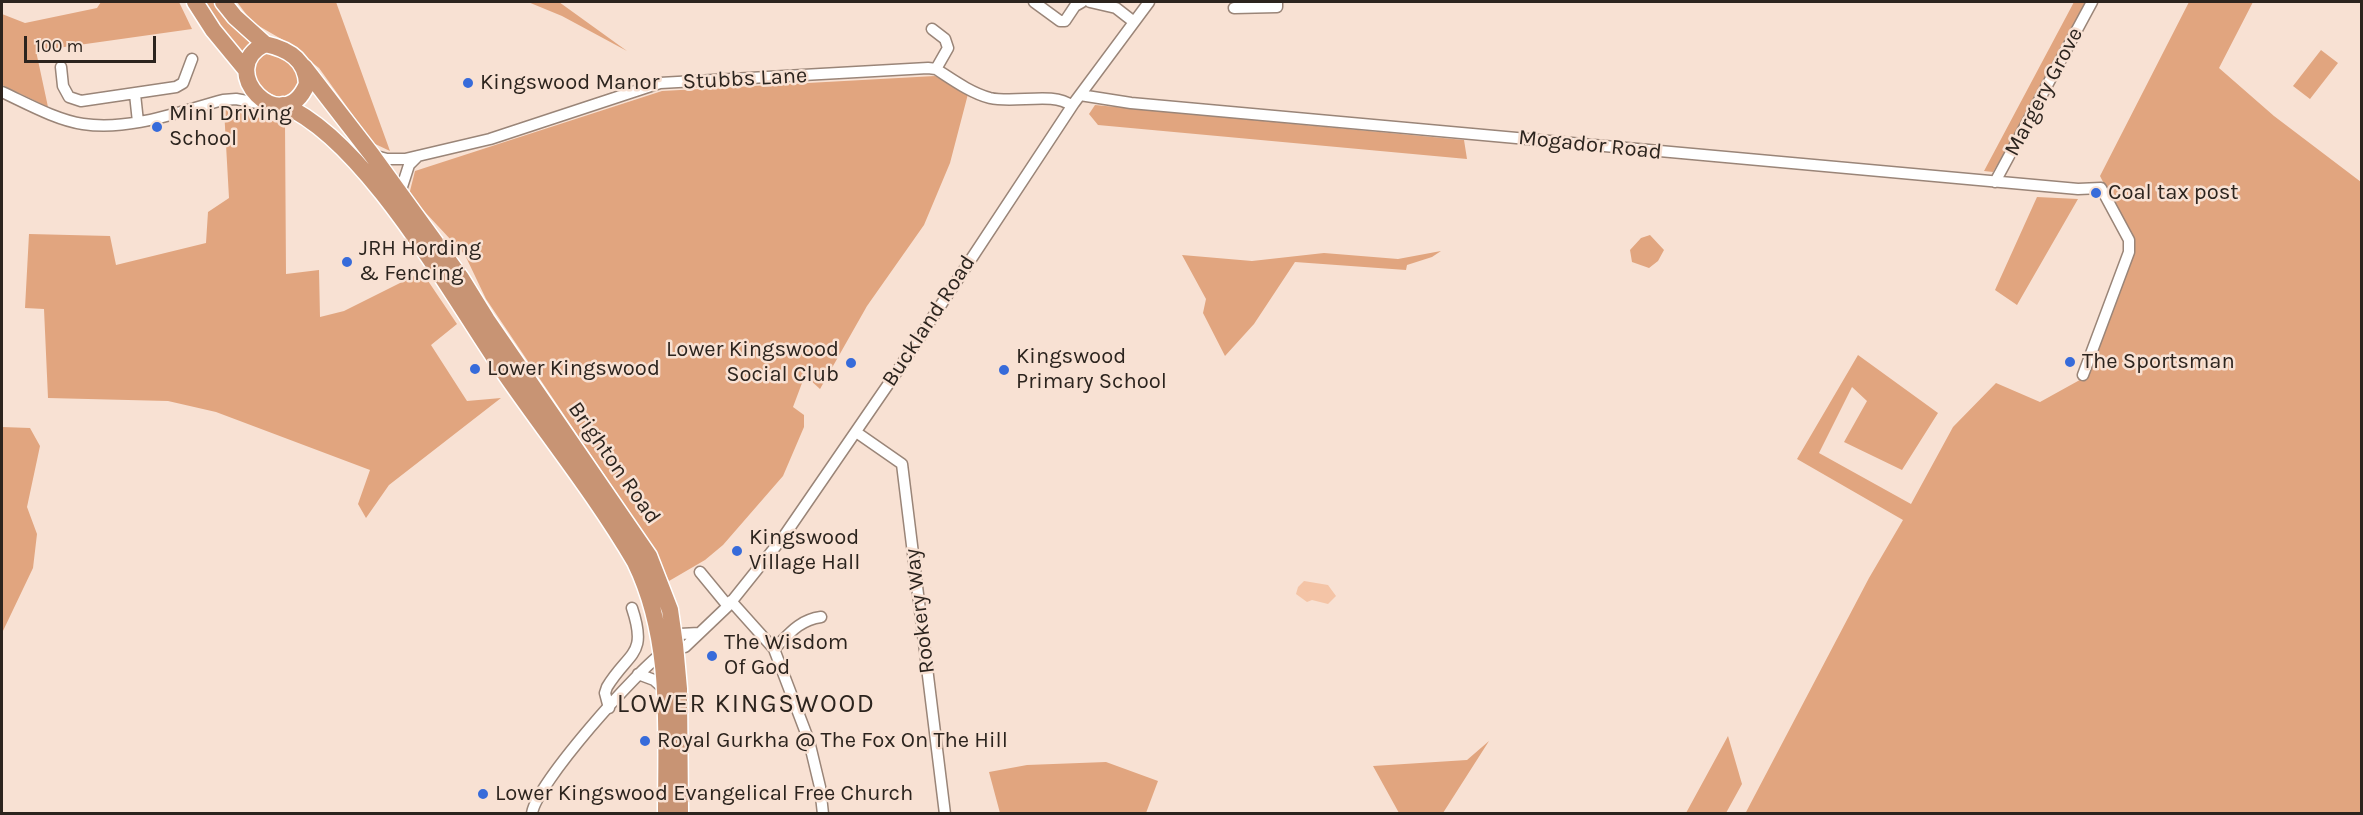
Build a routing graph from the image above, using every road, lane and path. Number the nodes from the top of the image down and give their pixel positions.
1 (195, 2) edge
2 (224, 2) edge
3 (1034, 2) edge
4 (1082, 2) edge
5 (1090, 2) edge
6 (1149, 2) edge
7 (1277, 2) edge
8 (2092, 2) edge
9 (1233, 8) dead end
10 (1134, 22) junction
11 (932, 29) dead end
12 (265, 44) junction
13 (192, 59) dead end
14 (62, 67) dead end
15 (304, 67) junction
16 (936, 69) junction
17 (247, 74) junction
18 (2, 92) edge
19 (135, 94) junction
20 (1080, 95) junction
21 (236, 99) junction
22 (278, 105) junction
23 (1072, 106) junction
24 (138, 122) junction
25 (372, 155) junction
26 (418, 155) junction
27 (1995, 182) junction
28 (400, 193) junction
29 (2083, 375) dead end
30 (856, 432) junction
31 (700, 572) dead end
32 (730, 603) junction
33 (632, 608) dead end
34 (821, 617) dead end
35 (669, 649) junction
36 (774, 649) junction
37 (638, 674) junction
38 (665, 690) junction
39 (609, 708) junction
40 (532, 813) edge
41 (666, 813) edge
42 (680, 813) edge
43 (823, 813) edge
44 (945, 813) edge

1 - 17 highway
2 - 12 highway
3 - 4 street
5 - 10 street
6 - 10 street, Buckland Road
7 - 9 street
8 - 27 street, Margery Grove
10 - 20 street, Buckland Road
11 - 16 street
12 - 15 highway
12 - 17 highway
13 - 19 street
14 - 19 street
15 - 22 highway
15 - 25 highway, Brighton Road
16 - 23 street
16 - 26 street, Stubbs Lane
17 - 21 street
17 - 22 highway
18 - 24 street
19 - 24 street
20 - 23 street, Buckland Road
20 - 27 street, Mogador Road
21 - 22 street
21 - 24 street
22 - 35 highway, Brighton Road
23 - 30 street, Buckland Road
25 - 26 street, Stubbs Lane
25 - 28 highway, Brighton Road
26 - 28 street
27 - 29 street, Mogador Road
28 - 35 highway, Brighton Road
30 - 32 street, Buckland Road
30 - 44 street, Rookery Way
31 - 32 street
32 - 35 street, Buckland Road
32 - 36 street
33 - 39 street
34 - 36 street
35 - 37 street
35 - 38 highway, Brighton Road
35 - 42 highway, Brighton Road
36 - 43 street
37 - 38 street
37 - 39 street
38 - 41 highway, Brighton Road
39 - 40 street

